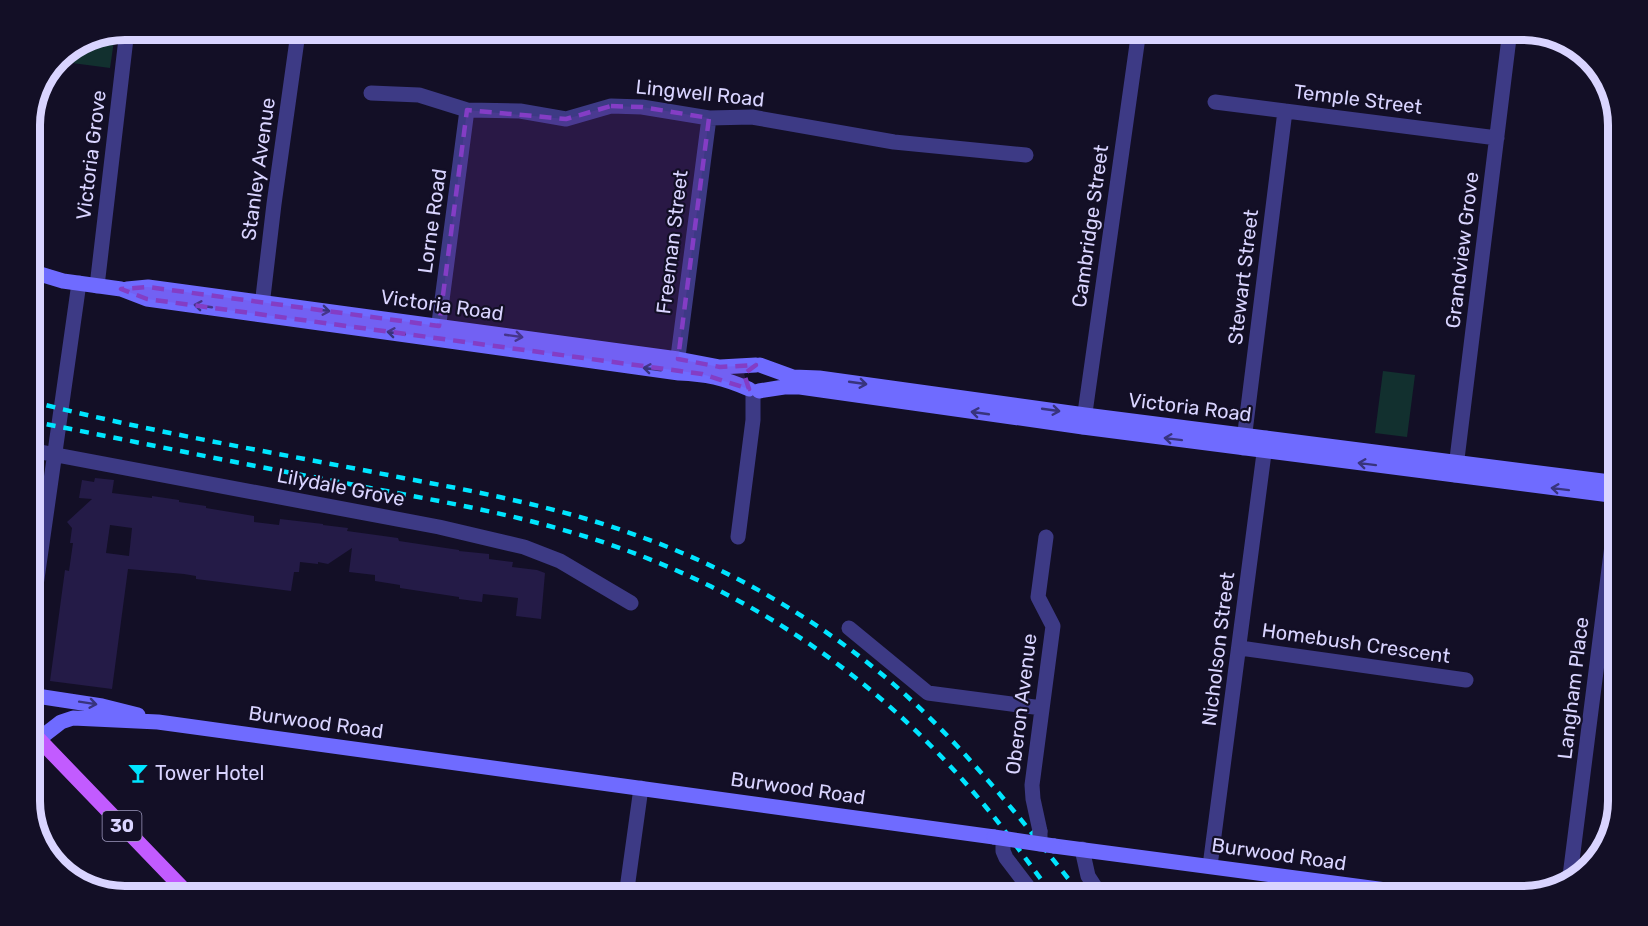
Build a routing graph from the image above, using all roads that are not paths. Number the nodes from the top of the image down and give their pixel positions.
1 (126, 40) edge
2 (297, 40) edge
3 (1138, 40) edge
4 (1509, 40) edge
5 (371, 93) dead end
6 (1215, 102) dead end
7 (467, 110) junction
8 (1285, 111) junction
9 (709, 118) junction
10 (1497, 138) junction
11 (1026, 155) dead end
12 (41, 274) edge
13 (71, 282) junction
14 (41, 283) edge
15 (97, 286) junction
16 (262, 308) junction
17 (438, 332) junction
18 (758, 365) junction
19 (677, 366) junction
20 (754, 390) junction
21 (882, 393) junction
22 (1084, 421) junction
23 (1244, 442) junction
24 (1265, 444) junction
25 (41, 452) edge
26 (54, 454) junction
27 (1456, 469) junction
28 (1608, 482) edge
29 (1608, 495) edge
30 (738, 537) dead end
31 (1046, 537) dead end
32 (41, 548) edge
33 (1608, 579) edge
34 (631, 603) dead end
35 (849, 628) dead end
36 (1240, 648) junction
37 (1466, 680) dead end
38 (41, 696) edge
39 (1042, 708) junction
40 (158, 722) junction
41 (41, 731) edge
42 (41, 741) edge
43 (641, 788) junction
44 (1045, 840) junction
45 (1000, 841) junction
46 (1082, 849) junction
47 (1210, 866) junction
48 (1571, 870) edge
49 (179, 886) edge
50 (627, 886) edge
51 (1027, 886) edge
52 (1095, 886) edge
53 (1357, 886) edge

1 - 15 street, Victoria Grove
2 - 16 street, Stanley Avenue
3 - 22 street, Cambridge Street
4 - 10 street, Grandview Grove
5 - 7 street, Lingwell Road
6 - 8 street, Temple Street
7 - 9 street, Lingwell Road
7 - 17 street, Lorne Road
8 - 10 street, Temple Street
8 - 23 street, Stewart Street
9 - 11 street, Lingwell Road
9 - 19 street, Freeman Street
10 - 27 street, Grandview Grove
12 - 13 street, Victoria Road
13 - 14 street, Victoria Road
13 - 15 street, Victoria Road
13 - 26 street
15 - 16 street, Victoria Road
16 - 17 street, Victoria Road
17 - 19 street, Victoria Road
18 - 19 street, Victoria Road
18 - 20 street
18 - 20 street
18 -> 21 street, Victoria Road
19 - 20 street, Victoria Road
20 - 21 street, Victoria Road
20 - 30 street
21 - 22 street, Victoria Road
22 - 23 street, Victoria Road
23 - 24 street, Victoria Road
24 - 27 street, Victoria Road
24 - 36 street, Nicholson Street
25 - 26 street, Lilydale Grove
26 - 32 street
26 - 34 street, Lilydale Grove
27 - 28 street, Victoria Road
29 -> 27 street, Victoria Road
31 - 39 street, Oberon Avenue
33 - 48 street, Langham Place
35 - 39 street
36 - 37 street, Homebush Crescent
36 - 47 street, Nicholson Street
38 -> 40 street, Burwood Road
39 - 44 street, Oberon Avenue
40 - 41 street, Burwood Road
40 - 43 street, Burwood Road
42 - 49 main road, 30
43 - 45 street, Burwood Road
43 - 50 street
44 - 45 street, Burwood Road, bridge
44 - 46 street, Burwood Road
45 - 51 street
46 - 47 street, Burwood Road
46 - 52 street
47 - 53 street, Burwood Road

